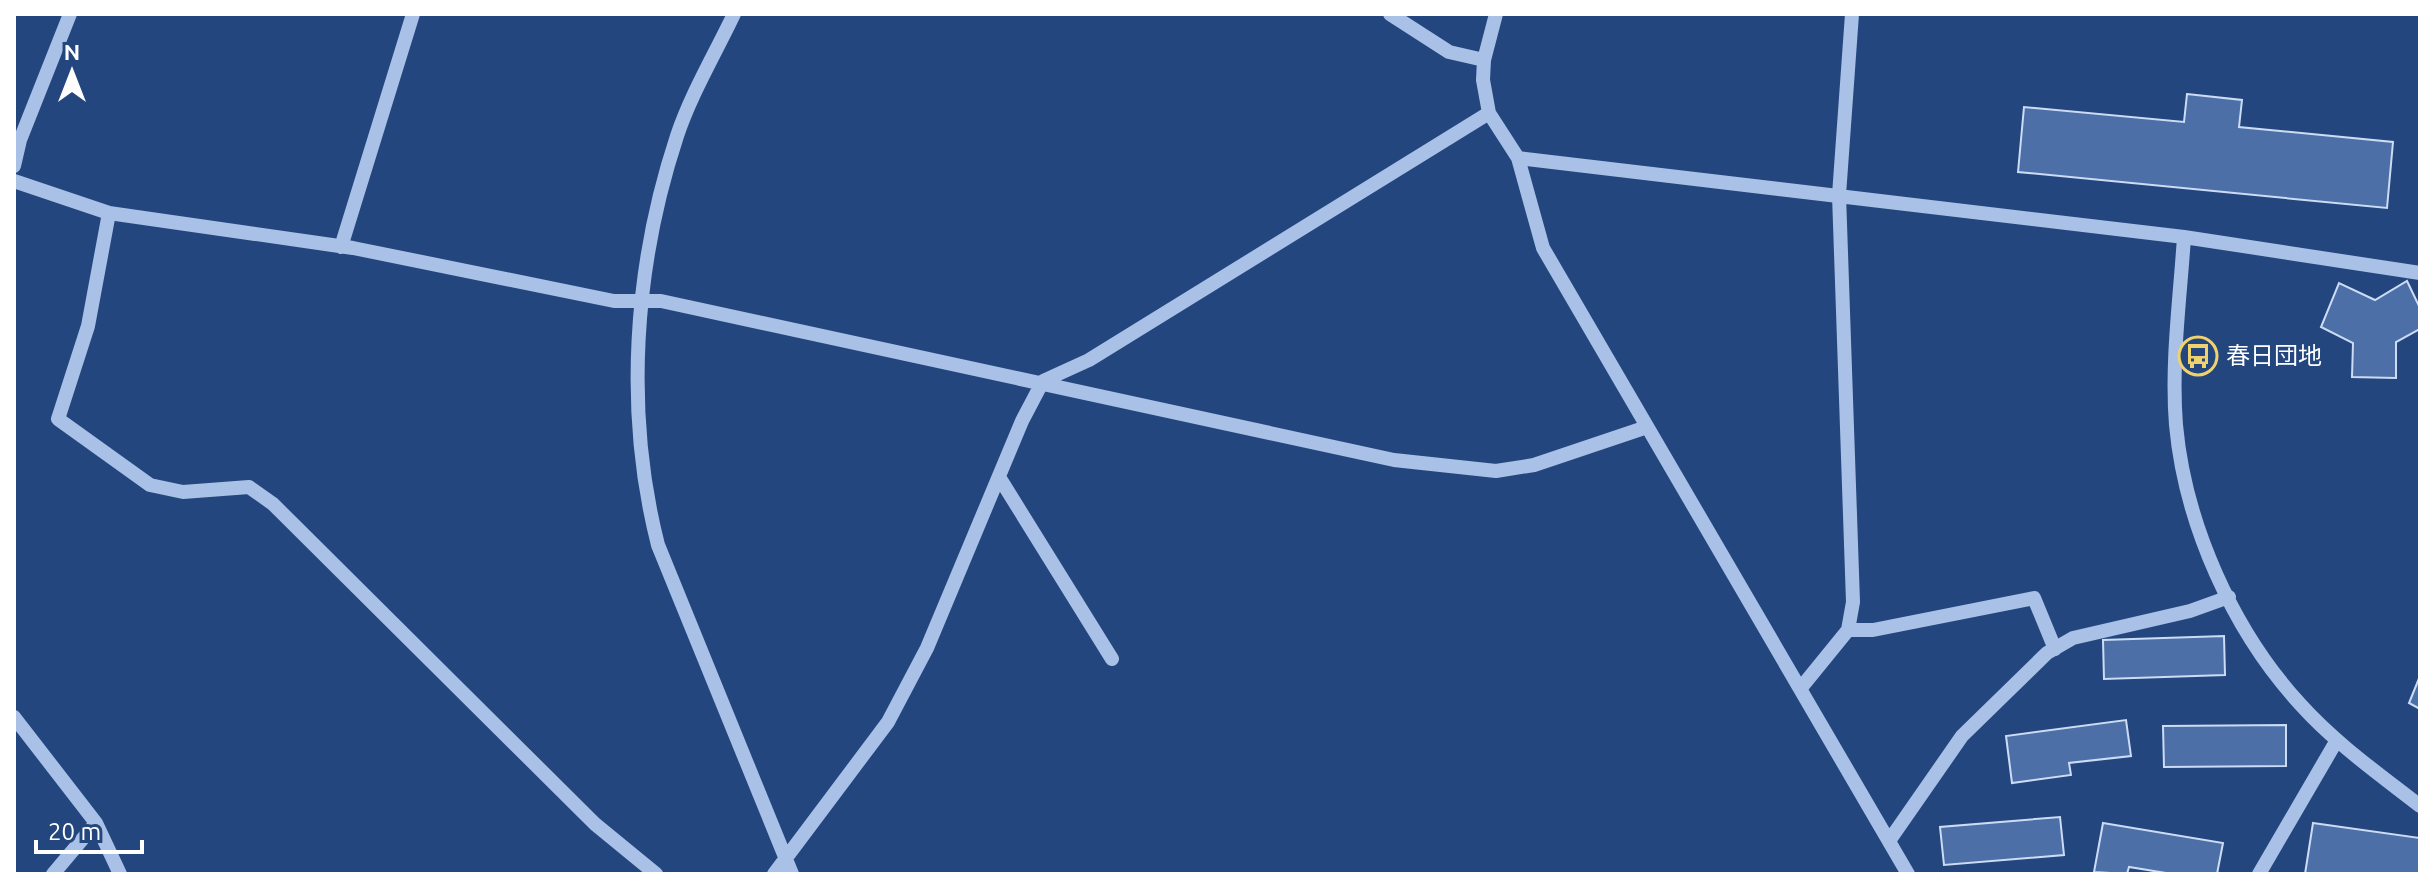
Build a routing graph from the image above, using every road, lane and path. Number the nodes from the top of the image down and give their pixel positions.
1 (70, 14) edge
2 (413, 14) edge
3 (734, 14) edge
4 (1390, 14) edge
5 (1496, 14) edge
6 (1852, 14) edge
7 (1484, 60) junction
8 (1489, 113) junction
9 (1518, 158) junction
10 (14, 166) edge
11 (14, 181) edge
12 (1839, 195) junction
13 (109, 213) junction
14 (2184, 237) junction
15 (341, 247) junction
16 (2420, 273) edge
17 (642, 301) junction
18 (1043, 381) junction
19 (1647, 427) junction
20 (999, 477) junction
21 (2229, 597) junction
22 (1848, 630) junction
23 (2055, 649) junction
24 (1112, 659) dead end
25 (1800, 689) junction
26 (14, 717) edge
27 (2337, 740) junction
28 (2420, 806) edge
29 (96, 823) junction
30 (1889, 841) junction
31 (785, 860) junction
32 (53, 874) edge
33 (120, 874) edge
34 (656, 874) edge
35 (774, 874) edge
36 (792, 874) edge
37 (1908, 874) edge
38 (2259, 874) edge

1 - 10 street
2 - 15 street
3 - 17 street
4 - 7 street
5 - 7 street
6 - 12 street
7 - 8 street
8 - 9 street
8 - 18 street
9 - 12 street
9 - 19 street
11 - 13 street
12 - 14 street
12 - 22 street
13 - 15 street
13 - 34 street
14 - 16 street
14 - 21 street
15 - 17 street
17 - 18 street
17 - 31 street
18 - 19 street
18 - 20 street
19 - 25 street
20 - 24 street
20 - 31 street
21 - 23 street
21 - 27 street
22 - 23 street
22 - 25 street
23 - 30 street
25 - 30 street
26 - 29 street
27 - 28 street
27 - 38 street
29 - 32 street
29 - 33 street
30 - 37 street
31 - 35 street
31 - 36 street

